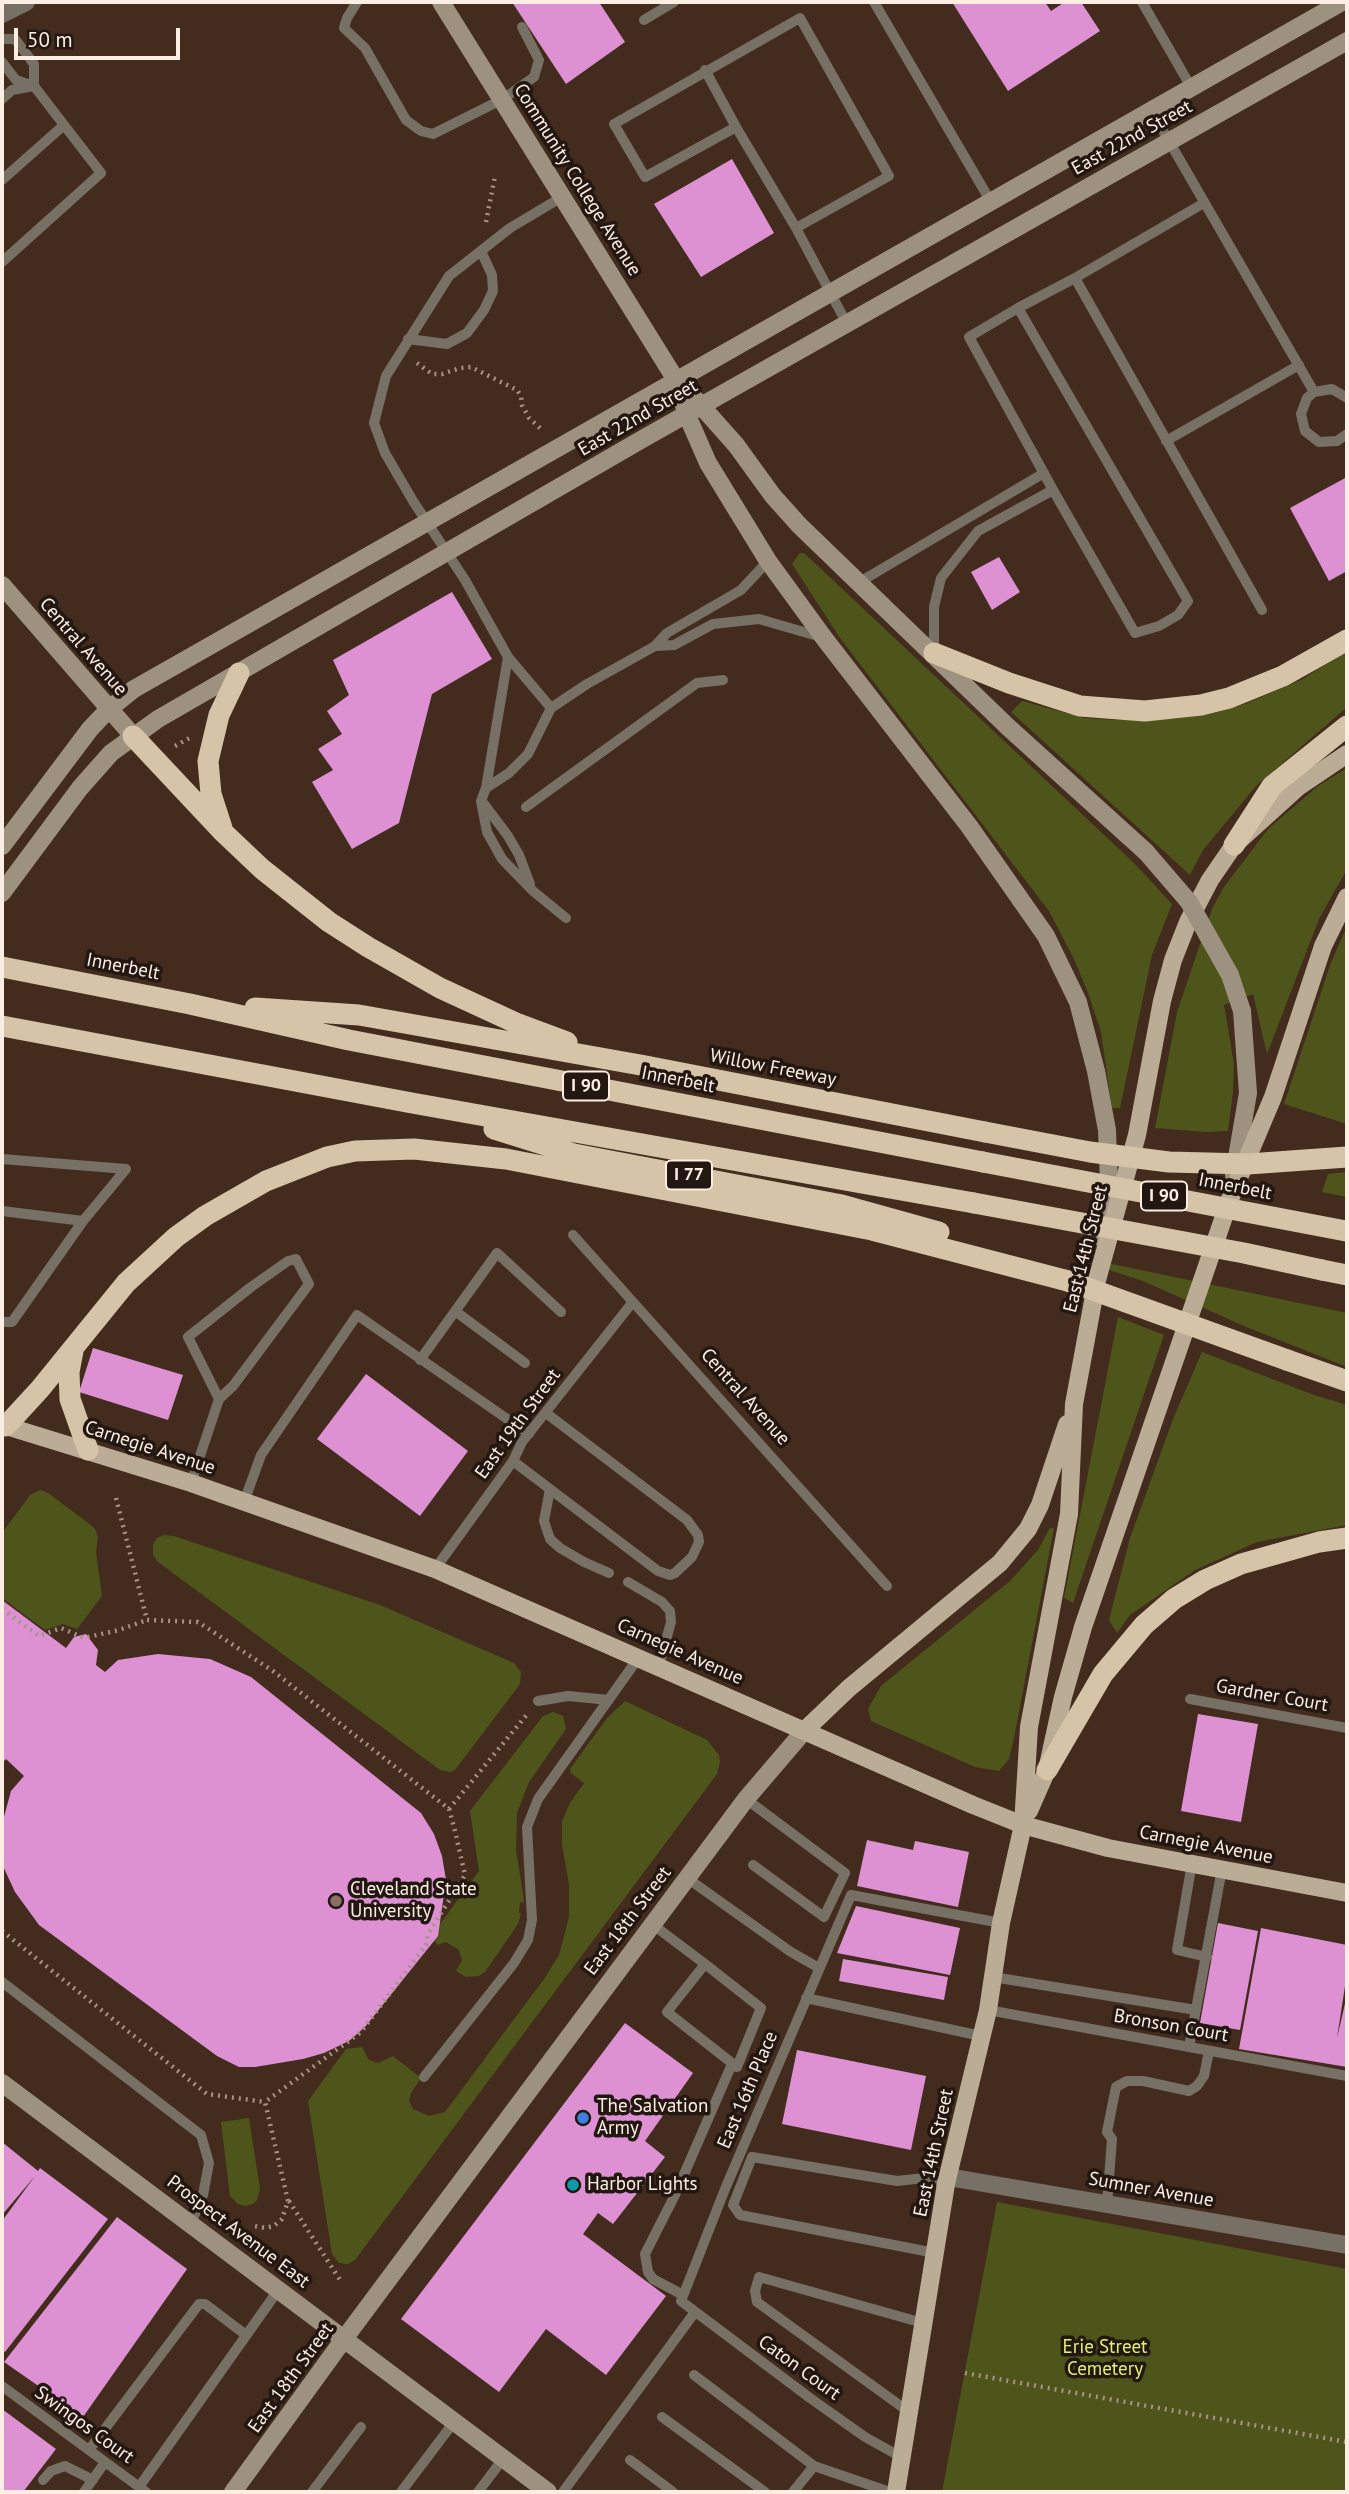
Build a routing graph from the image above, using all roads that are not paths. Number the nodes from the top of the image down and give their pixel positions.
1 (26, 2) edge
2 (357, 2) edge
3 (441, 2) edge
4 (674, 2) edge
5 (874, 2) edge
6 (1142, 2) edge
7 (1342, 2) edge
8 (2, 14) edge
9 (644, 20) dead end
10 (522, 27) dead end
11 (2, 39) edge
12 (1347, 41) edge
13 (2, 62) edge
14 (705, 70) junction
15 (34, 86) junction
16 (1191, 87) junction
17 (2, 99) edge
18 (502, 99) junction
19 (1151, 110) junction
20 (64, 125) junction
21 (736, 127) junction
22 (1168, 142) junction
23 (2, 180) edge
24 (562, 197) junction
25 (991, 202) junction
26 (1204, 203) junction
27 (796, 229) junction
28 (481, 251) junction
29 (2, 262) edge
30 (1075, 278) junction
31 (831, 292) junction
32 (1018, 308) junction
33 (847, 324) junction
34 (408, 339) junction
35 (1298, 365) junction
36 (676, 380) junction
37 (1314, 392) junction
38 (1347, 398) edge
39 (695, 411) junction
40 (1347, 434) edge
41 (1166, 442) junction
42 (1044, 473) junction
43 (1053, 490) junction
44 (425, 523) junction
45 (448, 551) junction
46 (768, 561) junction
47 (858, 583) junction
48 (2, 585) edge
49 (1262, 610) dead end
50 (824, 638) junction
51 (1347, 640) edge
52 (655, 646) junction
53 (934, 653) junction
54 (508, 657) junction
55 (239, 673) junction
56 (723, 680) dead end
57 (551, 708) junction
58 (109, 709) junction
59 (1347, 726) edge
60 (133, 736) junction
61 (1347, 754) edge
62 (486, 788) junction
63 (481, 801) junction
64 (526, 807) dead end
65 (224, 833) junction
66 (1234, 845) junction
67 (2, 846) edge
68 (533, 891) junction
69 (2, 893) edge
70 (1347, 897) edge
71 (566, 918) dead end
72 (2, 967) edge
73 (190, 1004) junction
74 (2, 1026) edge
75 (646, 1066) junction
76 (412, 1103) junction
77 (1347, 1157) edge
78 (2, 1159) edge
79 (1230, 1199) junction
80 (2, 1211) edge
81 (83, 1222) junction
82 (1346, 1232) edge
83 (573, 1235) dead end
84 (967, 1247) junction
85 (1347, 1275) edge
86 (1097, 1280) junction
87 (632, 1303) junction
88 (455, 1311) junction
89 (561, 1312) dead end
90 (2, 1322) edge
91 (76, 1343) junction
92 (420, 1360) junction
93 (525, 1363) dead end
94 (1347, 1381) edge
95 (219, 1399) junction
96 (1074, 1404) junction
97 (546, 1413) junction
98 (3, 1427) edge
99 (529, 1434) junction
100 (88, 1450) junction
101 (513, 1461) junction
102 (191, 1483) junction
103 (550, 1489) junction
104 (244, 1502) junction
105 (1347, 1538) edge
106 (436, 1569) junction
107 (609, 1573) dead end
108 (628, 1582) dead end
109 (887, 1586) dead end
110 (639, 1657) junction
111 (659, 1666) junction
112 (1190, 1699) dead end
113 (609, 1700) junction
114 (538, 1701) road end
115 (1347, 1728) edge
116 (805, 1730) junction
117 (1046, 1770) junction
118 (746, 1799) junction
119 (1023, 1825) junction
120 (1192, 1863) junction
121 (753, 1865) dead end
122 (1222, 1869) junction
123 (687, 1878) junction
124 (1347, 1893) edge
125 (824, 1917) junction
126 (1001, 1923) junction
127 (652, 1924) junction
128 (837, 1926) junction
129 (1207, 1957) junction
130 (705, 1964) junction
131 (819, 1968) junction
132 (993, 1977) junction
133 (2, 1982) edge
134 (806, 1998) junction
135 (988, 2010) junction
136 (1196, 2010) junction
137 (981, 2036) junction
138 (1189, 2047) junction
139 (1209, 2051) junction
140 (732, 2064) junction
141 (1347, 2076) edge
142 (424, 2077) dead end
143 (2, 2083) edge
144 (947, 2181) junction
145 (1107, 2204) junction
146 (191, 2223) junction
147 (1347, 2245) edge
148 (935, 2253) junction
149 (279, 2288) junction
150 (682, 2298) junction
151 (695, 2312) junction
152 (923, 2323) junction
153 (246, 2335) junction
154 (344, 2339) junction
155 (694, 2375) dead end
156 (2, 2386) edge
157 (909, 2412) junction
158 (662, 2417) dead end
159 (454, 2422) junction
160 (361, 2427) dead end
161 (89, 2450) junction
162 (901, 2457) junction
163 (503, 2459) junction
164 (630, 2460) dead end
165 (105, 2462) junction
166 (814, 2466) junction
167 (43, 2480) dead end
168 (93, 2480) junction
169 (142, 2490) edge
170 (84, 2492) edge
171 (233, 2492) edge
172 (313, 2492) edge
173 (401, 2492) edge
174 (478, 2492) edge
175 (548, 2492) edge
176 (563, 2492) edge
177 (673, 2492) edge
178 (765, 2492) edge
179 (793, 2492) edge
180 (890, 2492) edge
181 (896, 2492) edge

1 - 8 street
2 - 18 lane
3 - 18 street, Community College Avenue
4 - 9 lane
5 - 25 lane
6 - 16 lane
7 - 16 street, East 22nd Street
10 - 18 lane
11 - 15 lane
12 - 22 street, East 22nd Street
13 - 15 lane
14 - 21 lane
14 - 21 lane
14 - 27 lane
15 - 17 lane
15 - 20 lane
16 - 19 street, East 22nd Street
18 - 24 street, Community College Avenue
19 - 22 lane
19 - 25 street, East 22nd Street
20 - 23 lane
20 - 29 lane
21 - 27 lane
22 - 26 lane
22 - 33 street, East 22nd Street
24 - 28 lane
24 - 36 street, Community College Avenue
25 - 31 street, East 22nd Street
26 - 30 lane
26 - 35 lane
27 - 31 lane
28 - 34 lane
28 - 34 lane
30 - 32 lane
30 - 41 lane
31 - 33 lane
31 - 36 street, East 22nd Street
32 - 42 lane
32 - 43 lane
33 - 39 street, East 22nd Street
34 - 44 lane
35 - 37 lane
35 - 41 lane
36 - 39 street, Community College Avenue
36 - 44 street, East 22nd Street
37 - 38 lane
37 - 40 lane
39 - 45 street, East 22nd Street
39 - 46 street, Community College Avenue
39 - 47 street
41 - 49 lane
42 - 43 lane
42 - 47 lane
43 - 53 lane
44 - 45 lane
44 - 58 street, East 22nd Street
45 - 54 lane
45 - 55 street, East 22nd Street
46 - 50 street, Community College Avenue
46 - 52 lane
47 - 53 street
48 - 58 street, Central Avenue
50 - 52 lane
50 - 86 street, Community College Avenue
51 - 53 highway
52 - 57 lane
53 - 79 street, bridge
54 - 57 lane
54 - 62 lane
55 - 60 street, East 22nd Street
55 - 65 highway
56 - 64 lane
57 - 62 lane
58 - 60 street, Central Avenue
58 - 67 street, East 22nd Street
59 - 66 highway
60 - 65 highway
60 - 69 street, East 22nd Street
61 - 66 main road, East 14th Street
62 - 63 lane
63 - 68 lane
63 - 68 lane
65 - 75 highway
66 - 86 main road, East 14th Street
68 - 71 lane
70 - 79 main road, East 14th Street
72 - 73 highway, Innerbelt / I 90
73 - 75 highway, Willow Freeway
73 - 82 highway, Innerbelt / I 90, bridge
74 - 76 highway, I 90
75 - 77 highway, Willow Freeway, bridge
76 - 84 highway, I 77
76 - 85 highway, I 90, bridge
78 - 81 lane
79 - 117 main road, East 14th Street
80 - 81 lane
81 - 90 lane
83 - 87 lane, Central Avenue
84 - 91 highway
84 - 94 highway, bridge
86 - 96 main road, East 14th Street
87 - 97 lane, East 19th Street
87 - 109 lane, Central Avenue
88 - 89 lane
88 - 92 lane
88 - 93 lane
91 - 98 highway
91 - 100 highway
92 - 99 lane
92 - 104 lane
95 - 95 lane
95 - 102 lane
96 - 116 main road, East 18th Street
96 - 119 main road, East 14th Street
97 - 99 lane, East 19th Street
97 - 103 lane
98 - 100 main road, Carnegie Avenue
99 - 101 lane, East 19th Street
100 - 102 main road, Carnegie Avenue
101 - 103 lane
101 - 106 lane, East 19th Street
102 - 104 main road, Carnegie Avenue
103 - 107 lane
104 - 106 main road, Carnegie Avenue
105 - 117 highway
106 - 110 main road, Carnegie Avenue
108 - 111 lane
110 - 111 main road, Carnegie Avenue
110 - 113 lane
111 - 116 main road, Carnegie Avenue
112 - 115 lane, Gardner Court
113 - 114 lane
113 - 142 lane
116 - 118 street, East 18th Street
116 - 119 main road, Carnegie Avenue
117 - 119 main road, East 14th Street
118 - 123 street, East 18th Street
118 - 125 lane
119 - 120 main road, Carnegie Avenue
119 - 126 main road, East 14th Street
120 - 122 main road, Carnegie Avenue
120 - 129 lane
121 - 125 lane
122 - 124 main road, Carnegie Avenue
122 - 129 lane
123 - 127 street, East 18th Street
123 - 131 lane
125 - 128 lane
126 - 128 lane, East 16th Place
126 - 132 main road, East 14th Street
127 - 130 lane
127 - 154 street, East 18th Street
128 - 131 lane, East 16th Place
129 - 136 lane
130 - 140 lane, Caton Court
130 - 140 lane
131 - 134 lane, East 16th Place
132 - 135 main road, East 14th Street
132 - 136 lane
133 - 146 lane
134 - 137 lane
134 - 150 lane, East 16th Place
135 - 137 main road, East 14th Street
135 - 138 lane, Bronson Court
136 - 138 lane
137 - 144 main road, East 14th Street
138 - 139 lane, Bronson Court
139 - 141 lane, Bronson Court
139 - 145 lane
140 - 150 lane, Caton Court
143 - 146 street, Prospect Avenue East
144 - 145 street, Sumner Avenue
144 - 148 main road, East 14th Street
144 - 148 lane
145 - 147 street, Sumner Avenue
146 - 149 street, Prospect Avenue East
148 - 152 main road, East 14th Street
149 - 153 lane
149 - 154 street, Prospect Avenue East
150 - 151 lane, Caton Court
151 - 162 lane, Caton Court
151 - 176 lane
152 - 157 main road, East 14th Street
152 - 157 lane
153 - 161 lane
153 - 169 lane
154 - 159 street, Prospect Avenue East
154 - 171 street, East 18th Street
155 - 166 lane
156 - 161 lane, Swingos Court
157 - 162 main road, East 14th Street
158 - 178 lane
159 - 163 street, Prospect Avenue East
159 - 173 lane
160 - 172 lane
161 - 165 lane, Swingos Court
162 - 181 main road, East 14th Street
163 - 174 lane
163 - 175 street, Prospect Avenue East
164 - 177 lane
165 - 168 lane
165 - 169 lane, Swingos Court
166 - 179 lane
166 - 180 lane
167 - 168 lane
168 - 170 lane

